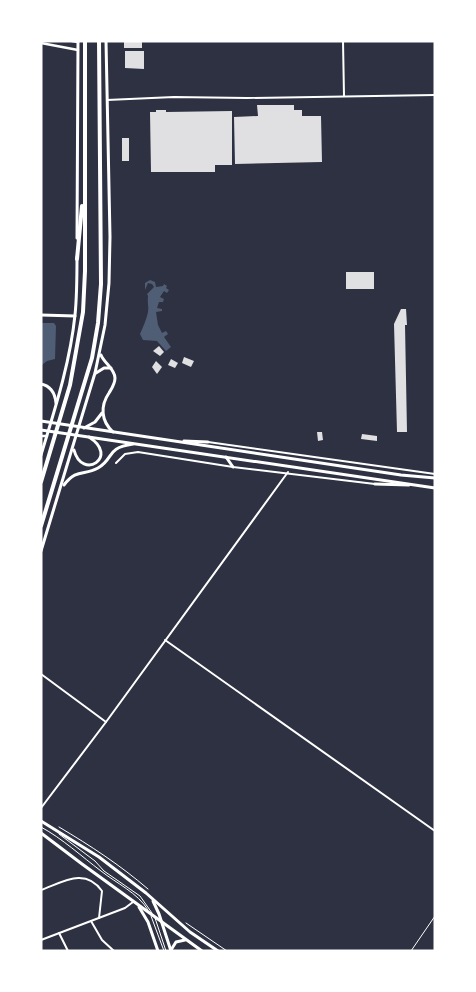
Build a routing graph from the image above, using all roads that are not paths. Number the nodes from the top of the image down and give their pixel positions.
1 (72, 41) edge
2 (85, 41) edge
3 (100, 41) edge
4 (106, 41) edge
5 (343, 41) edge
6 (42, 42) edge
7 (78, 42) edge
8 (78, 50) junction
9 (435, 95) edge
10 (344, 96) junction
11 (106, 100) junction
12 (85, 186) junction
13 (77, 259) junction
14 (41, 315) edge
15 (75, 316) junction
16 (100, 354) junction
17 (111, 368) junction
18 (95, 373) junction
19 (41, 384) edge
20 (56, 405) junction
21 (102, 413) junction
22 (42, 421) edge
23 (83, 428) junction
24 (41, 430) edge
25 (114, 432) junction
26 (41, 436) edge
27 (47, 436) junction
28 (86, 436) junction
29 (173, 441) junction
30 (208, 442) joint
31 (139, 444) junction
32 (74, 446) junction
33 (41, 455) edge
34 (226, 457) junction
35 (116, 463) dead end
36 (232, 467) junction
37 (288, 472) junction
38 (435, 476) edge
39 (41, 482) edge
40 (375, 484) joint
41 (415, 484) junction
42 (62, 487) junction
43 (435, 488) edge
44 (41, 526) edge
45 (41, 551) edge
46 (165, 640) junction
47 (41, 674) edge
48 (106, 722) junction
49 (41, 808) edge
50 (41, 821) edge
51 (41, 828) edge
52 (435, 831) edge
53 (41, 833) edge
54 (41, 890) edge
55 (151, 897) junction
56 (133, 902) junction
57 (137, 904) junction
58 (150, 913) junction
59 (154, 916) junction
60 (435, 916) edge
61 (99, 918) junction
62 (91, 921) junction
63 (162, 922) junction
64 (59, 934) junction
65 (41, 940) edge
66 (187, 940) junction
67 (68, 951) edge
68 (114, 951) edge
69 (158, 951) edge
70 (165, 951) edge
71 (171, 951) edge
72 (202, 951) edge
73 (218, 951) edge
74 (411, 951) edge

1 - 7 street
2 - 12 highway
3 - 44 highway
4 - 11 main road
5 - 10 street
6 - 8 street
7 - 8 main road
8 - 13 main road
9 - 10 street
10 - 11 street
11 - 16 main road
12 - 13 highway
12 - 39 highway
13 - 15 main road
14 - 15 main road
15 - 20 main road
16 - 17 main road
16 - 18 main road
17 - 18 main road
17 - 21 main road
18 - 32 main road
19 - 20 main road
20 - 27 main road
21 - 23 main road
21 - 25 main road
22 - 23 main road
23 - 25 main road
24 - 28 main road
25 - 29 main road
26 - 27 street
27 - 33 main road
28 - 31 main road
28 - 32 main road
29 - 30 main road
29 - 38 main road
30 - 38 street
31 - 34 main road
31 - 42 main road
32 - 42 main road
34 - 36 main road
34 - 41 main road
35 - 36 street
36 - 37 street
37 - 40 street
37 - 46 street
40 - 41 main road
41 - 43 main road
42 - 45 main road
46 - 48 street
46 - 52 street
47 - 48 street
48 - 49 street
50 - 55 main road
50 - 59 lane
51 - 58 lane
53 - 56 main road
54 - 61 street
55 - 63 main road
55 - 73 main road
56 - 57 main road
56 - 61 street
57 - 58 main road
57 - 69 main road
58 - 59 main road
58 - 70 lane
59 - 63 main road
59 - 70 lane
60 - 74 lane
61 - 62 street
62 - 64 street
62 - 68 street
63 - 66 main road
63 - 71 main road
64 - 65 street
64 - 67 street
66 - 71 main road
66 - 72 main road

